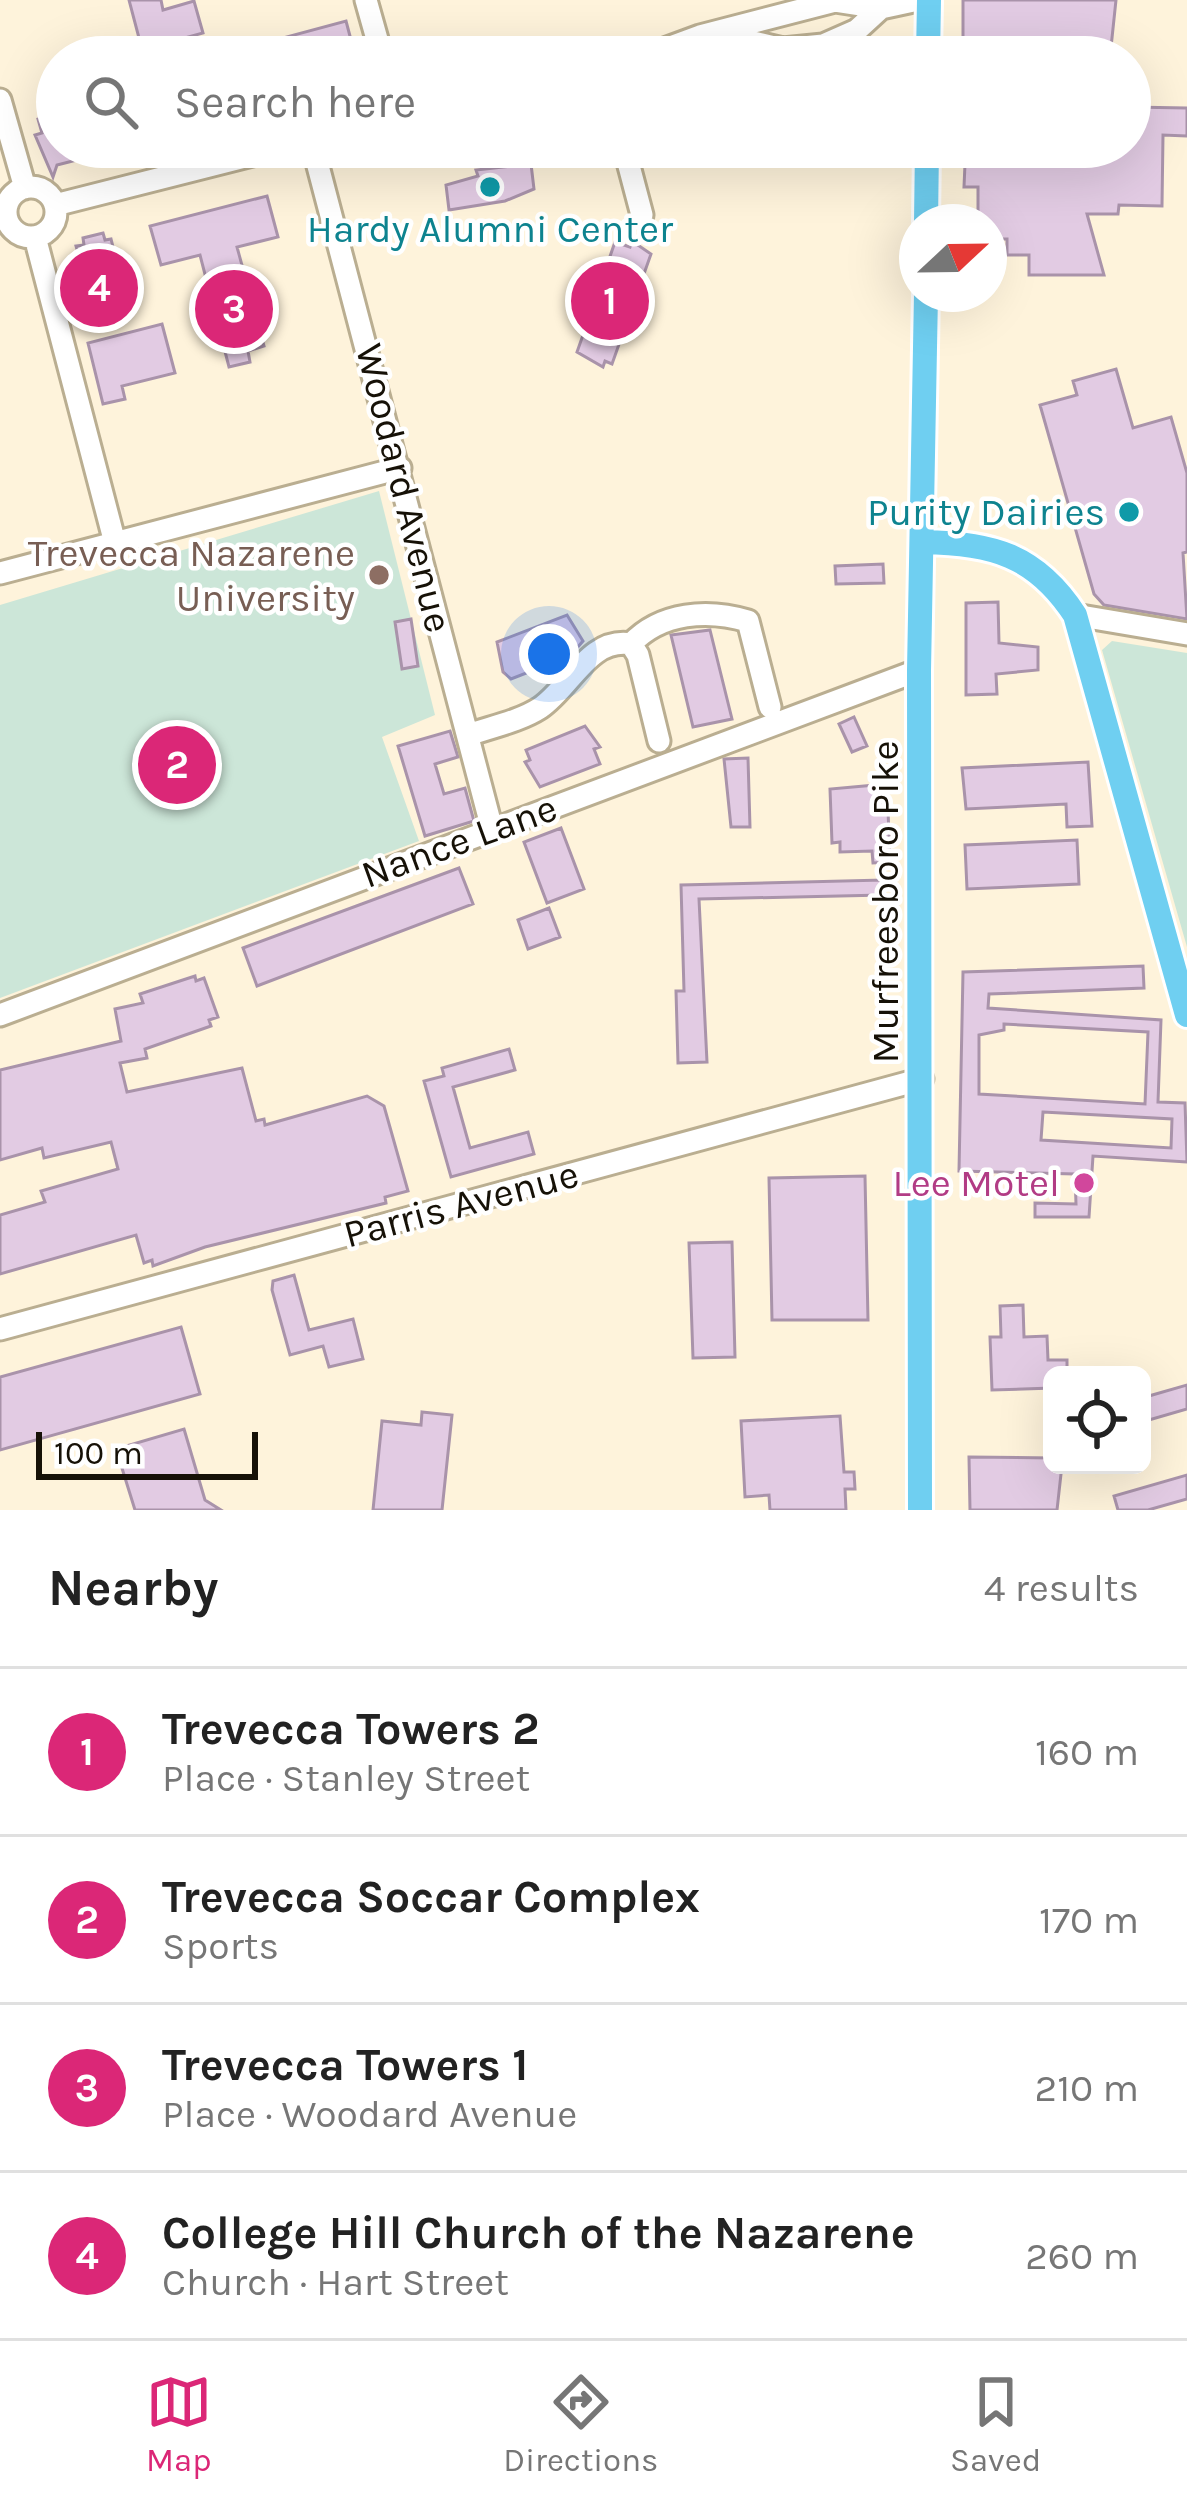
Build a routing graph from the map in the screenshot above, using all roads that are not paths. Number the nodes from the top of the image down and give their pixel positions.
1 (366, 0) edge
2 (918, 0) edge
3 (929, 0) edge
4 (881, 8) junction
5 (750, 32) junction
6 (376, 36) edge
7 (732, 36) edge
8 (758, 36) edge
9 (843, 36) edge
10 (928, 36) edge
11 (0, 100) edge
12 (201, 168) edge
13 (320, 168) edge
14 (630, 168) edge
15 (927, 168) edge
16 (25, 188) junction
17 (926, 204) edge
18 (55, 205) junction
19 (642, 214) dead end
20 (4, 219) edge
21 (35, 237) junction
22 (926, 312) edge
23 (400, 468) junction
24 (923, 542) junction
25 (115, 543) junction
26 (0, 573) edge
27 (1075, 615) junction
28 (1187, 634) edge
29 (631, 644) junction
30 (919, 670) junction
31 (770, 707) dead end
32 (467, 735) junction
33 (659, 741) dead end
34 (492, 830) junction
35 (0, 1015) edge
36 (1187, 1015) edge
37 (922, 1079) junction
38 (0, 1329) edge
39 (920, 1510) edge

1 - 6 street
2 - 4 street
3 - 10 main road
4 - 5 street
4 - 9 street
5 - 7 street
5 - 8 street
11 - 16 street
12 - 18 street
13 - 23 street, Woodard Avenue
14 - 19 street
15 - 17 main road
16 - 18 street
16 - 20 street
18 - 21 street
20 - 21 street
21 - 25 street
22 - 24 main road, Murfreesboro Pike
23 - 25 street
23 - 32 street, Woodard Avenue
24 - 27 main road
24 - 30 main road, Murfreesboro Pike
25 - 26 street
27 - 28 street
27 - 36 main road
29 - 31 street
29 - 32 street
29 - 33 street
30 - 34 street, Nance Lane
30 - 37 main road, Murfreesboro Pike
32 - 34 street, Woodard Avenue
34 - 35 street, Nance Lane
37 - 38 street, Parris Avenue
37 - 39 main road, Murfreesboro Pike

